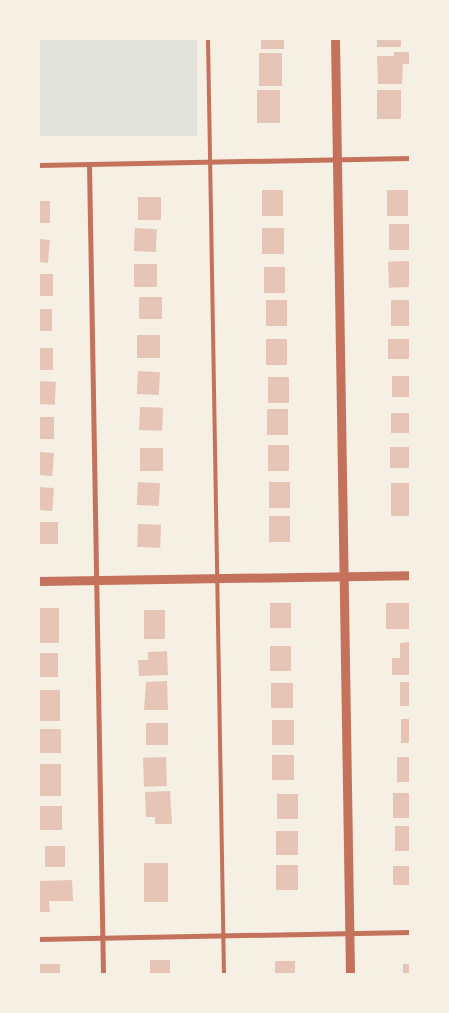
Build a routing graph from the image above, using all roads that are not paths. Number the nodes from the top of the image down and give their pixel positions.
1 (208, 39) edge
2 (335, 39) edge
3 (337, 158) junction
4 (410, 158) edge
5 (210, 161) junction
6 (89, 164) junction
7 (39, 165) edge
8 (410, 575) edge
9 (343, 576) junction
10 (219, 578) junction
11 (96, 580) junction
12 (39, 581) edge
13 (410, 932) edge
14 (349, 933) junction
15 (223, 936) junction
16 (39, 938) edge
17 (103, 938) junction
18 (103, 974) edge
19 (224, 974) edge
20 (350, 974) edge

1 - 5 lane
2 - 3 street
3 - 4 street
3 - 5 street
3 - 9 street
5 - 6 street
5 - 10 lane
6 - 7 street
6 - 11 street
8 - 9 street
9 - 10 street
9 - 14 street
10 - 11 street
10 - 15 lane
11 - 12 street
11 - 17 street
13 - 14 street
14 - 15 street
14 - 20 street
15 - 17 street
15 - 19 lane
16 - 17 street
17 - 18 street

